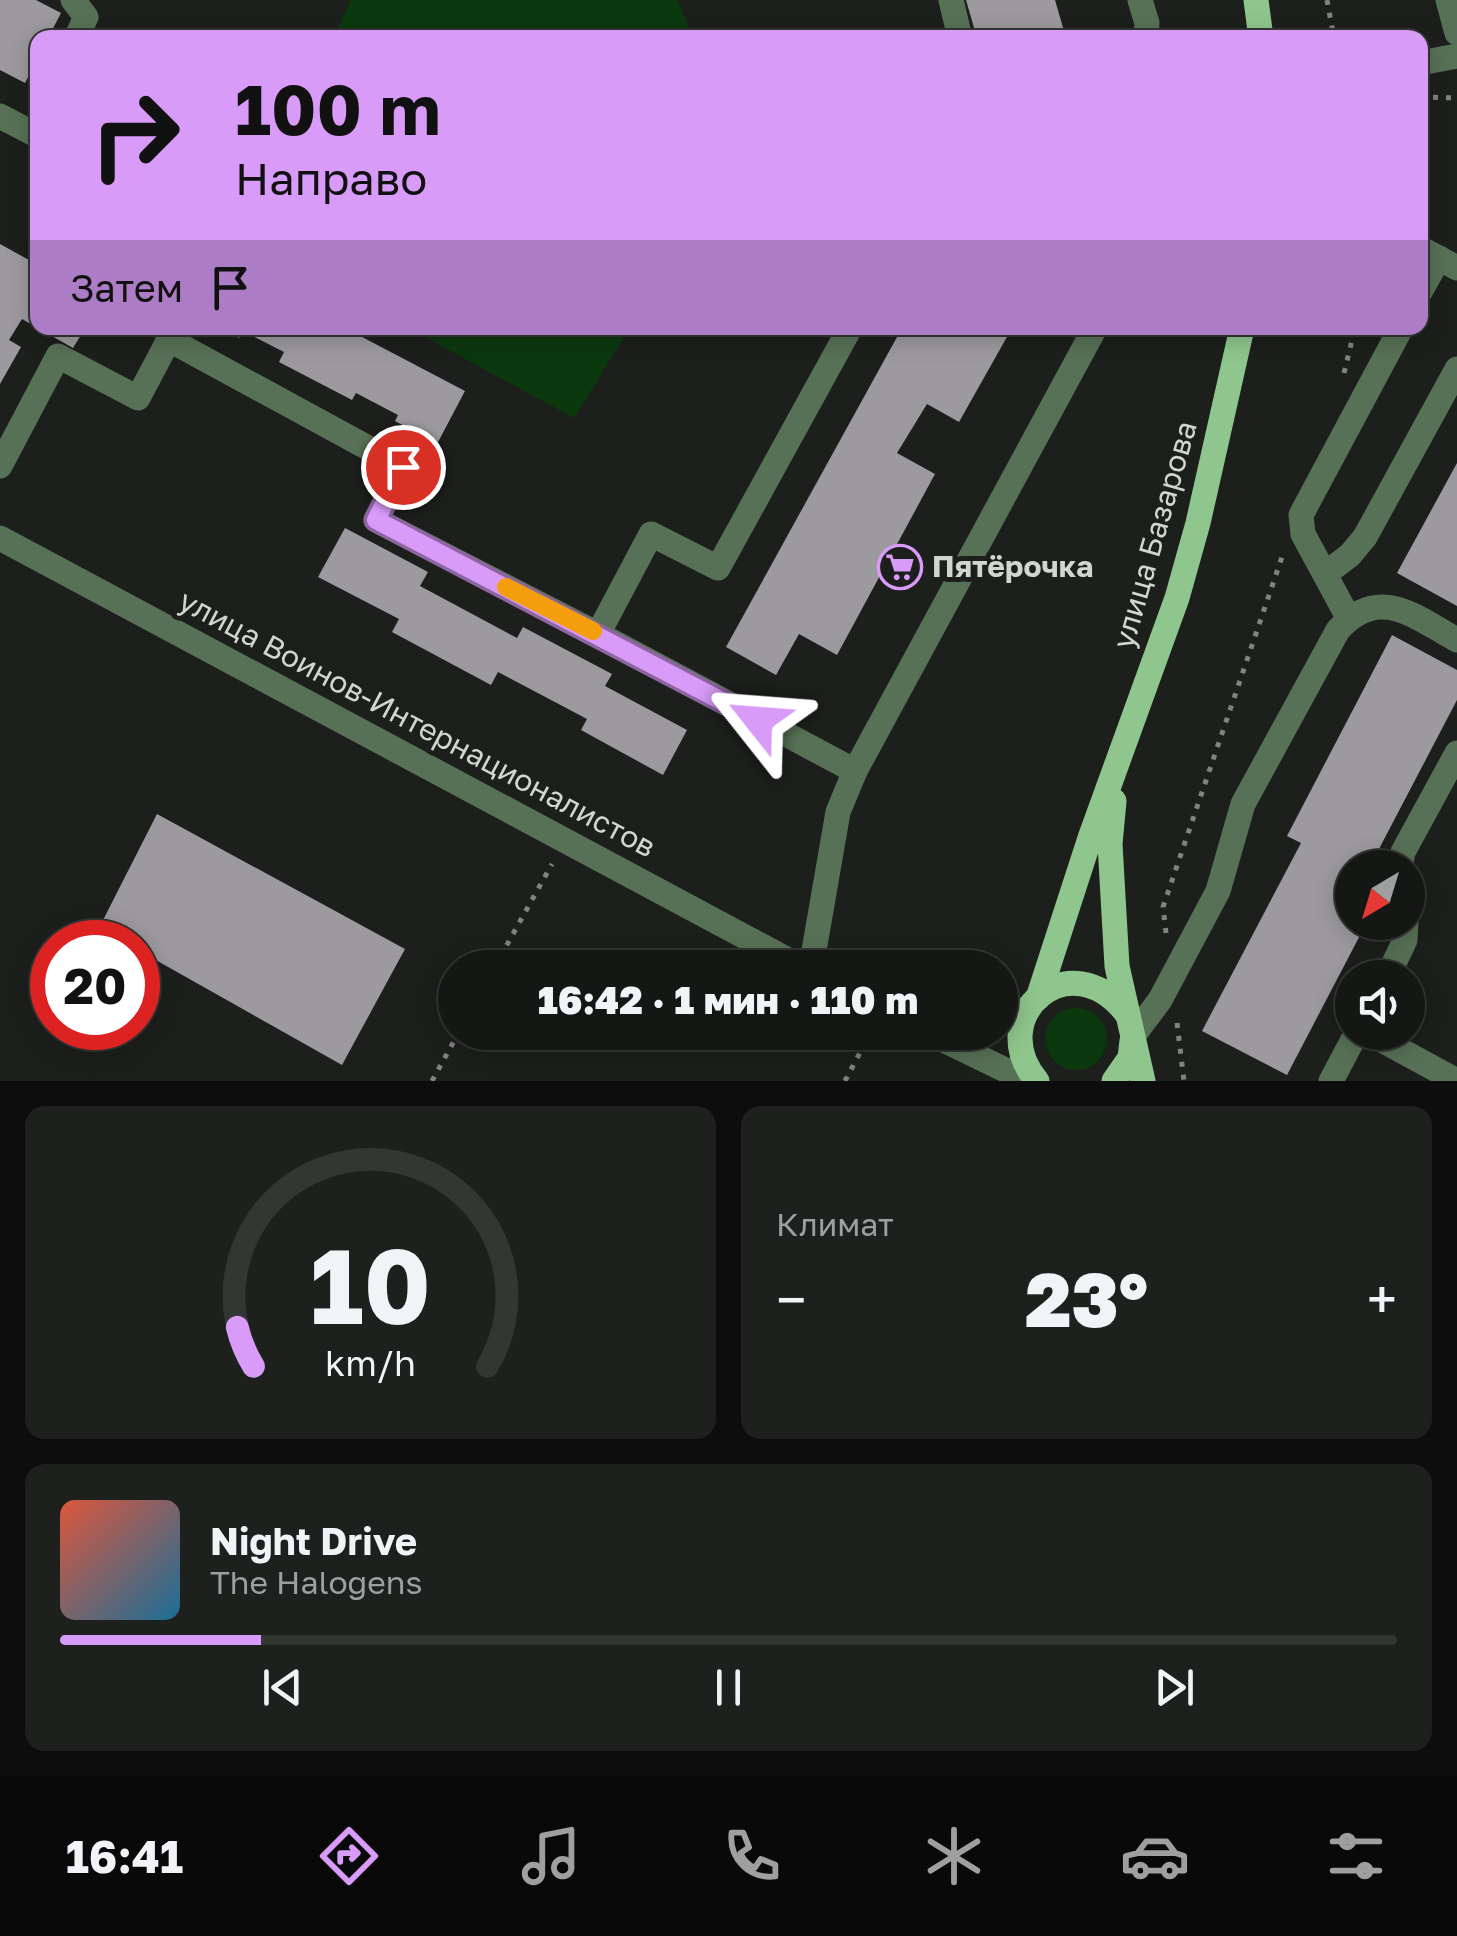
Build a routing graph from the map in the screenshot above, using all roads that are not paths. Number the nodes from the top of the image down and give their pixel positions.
1 (73, 0) edge
2 (951, 0) edge
3 (1140, 0) edge
4 (1256, 0) edge
5 (1448, 0) edge
6 (80, 30) edge
7 (958, 30) edge
8 (1147, 30) edge
9 (1260, 30) edge
10 (1457, 33) edge
11 (1457, 56) edge
12 (1428, 61) edge
13 (0, 116) edge
14 (30, 125) edge
15 (171, 335) edge
16 (174, 335) edge
17 (846, 335) edge
18 (1091, 335) edge
19 (1240, 335) edge
20 (1396, 335) edge
21 (1457, 369) edge
22 (0, 466) edge
23 (0, 538) edge
24 (1325, 574) junction
25 (1348, 618) junction
26 (598, 634) junction
27 (1457, 640) edge
28 (1457, 753) edge
29 (1120, 757) junction
30 (854, 771) junction
31 (1405, 850) edge
32 (770, 950) edge
33 (814, 950) edge
34 (1034, 1003) junction
35 (1018, 1011) edge
36 (1130, 1025) junction
37 (964, 1050) edge
38 (1347, 1050) edge
39 (1404, 1050) edge
40 (1455, 1075) edge
41 (1028, 1081) edge
42 (1037, 1081) edge
43 (1114, 1081) edge
44 (1143, 1081) edge
45 (1331, 1081) edge

1 - 6 street
2 - 7 street
3 - 8 street
4 - 9 main road
5 - 10 street
11 - 12 street
13 - 14 street
15 - 22 street
16 - 26 street
17 - 26 street
18 - 30 street
19 - 29 main road, улица Базарова
20 - 24 street
21 - 24 street
23 - 32 street, улица Воинов-Интернационалистов
24 - 25 street
25 - 27 street
25 - 36 street
26 - 30 street
28 - 31 street
29 - 34 main road, улица Базарова
29 - 36 main road, улица Базарова
30 - 33 street
34 - 35 street
34 - 36 main road
34 - 42 main road, улица Базарова
36 - 43 main road
36 - 44 main road, улица Базарова
37 - 41 street
38 - 45 street
39 - 40 street

